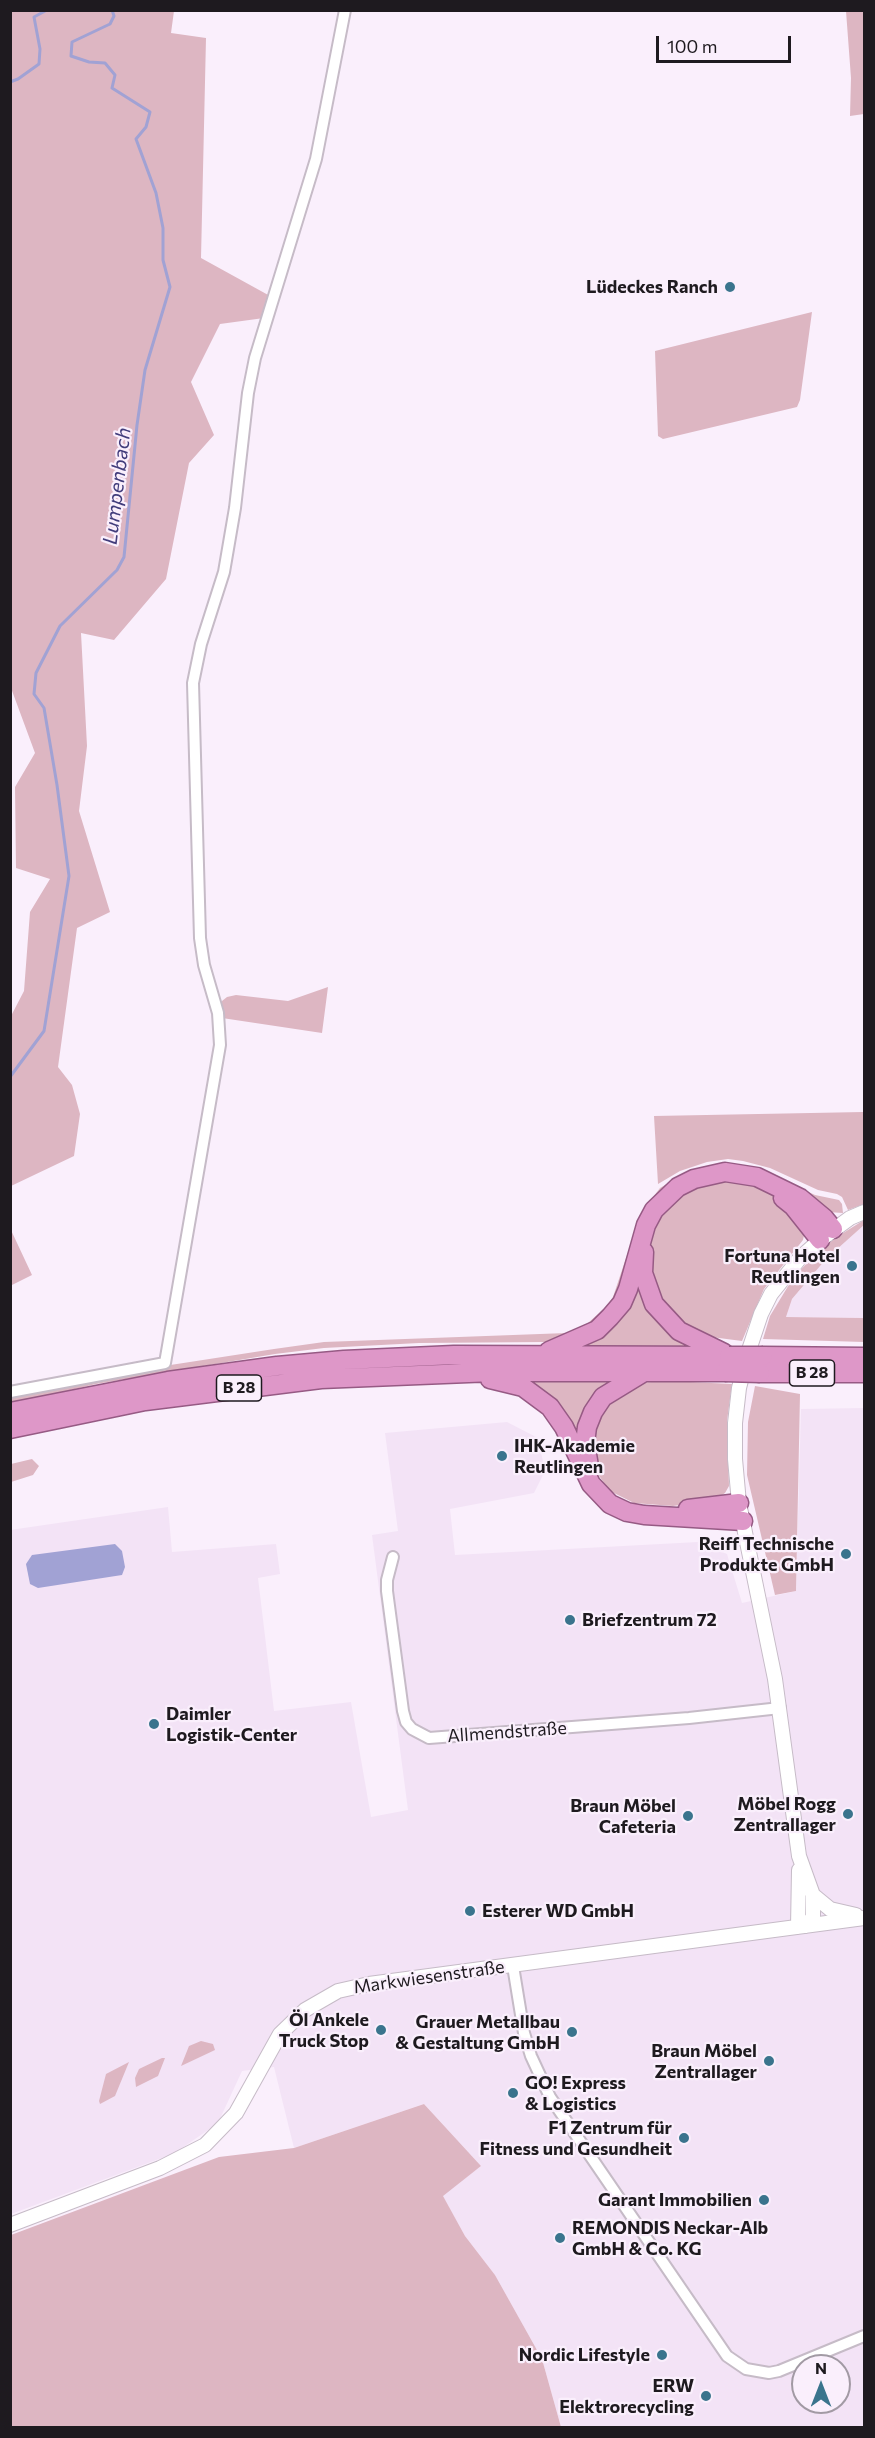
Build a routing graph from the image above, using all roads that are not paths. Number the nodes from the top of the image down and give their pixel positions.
1 (345, 10) edge
2 (864, 1212) edge
3 (826, 1234) junction
4 (538, 1355) junction
5 (864, 1357) edge
6 (727, 1361) junction
7 (761, 1364) junction
8 (471, 1372) junction
9 (644, 1372) junction
10 (864, 1374) edge
11 (10, 1392) edge
12 (10, 1412) edge
13 (10, 1429) edge
14 (739, 1503) junction
15 (743, 1521) junction
16 (393, 1557) dead end
17 (780, 1708) junction
18 (800, 1856) junction
19 (813, 1895) junction
20 (864, 1918) edge
21 (802, 1927) junction
22 (513, 1966) junction
23 (10, 2225) edge
24 (864, 2336) edge

1 - 11 street
2 - 3 street
3 - 4 highway
3 - 6 highway
3 - 14 street
4 - 6 highway, B 28
4 - 12 highway, B 28
5 - 7 highway, B 28
6 - 7 highway, B 28, bridge
6 - 9 highway, B 28
7 - 10 highway, B 28
8 - 9 highway, B 28
8 - 13 highway, B 28
8 - 15 highway
9 - 14 highway
14 - 15 street
15 - 17 street
16 - 17 street, Allmendstraße
17 - 18 street
18 - 19 street
18 - 21 street
19 - 20 street
19 - 21 street
20 - 21 street, Markwiesenstraße
21 - 22 street, Markwiesenstraße
22 - 23 street, Markwiesenstraße
22 - 24 street

